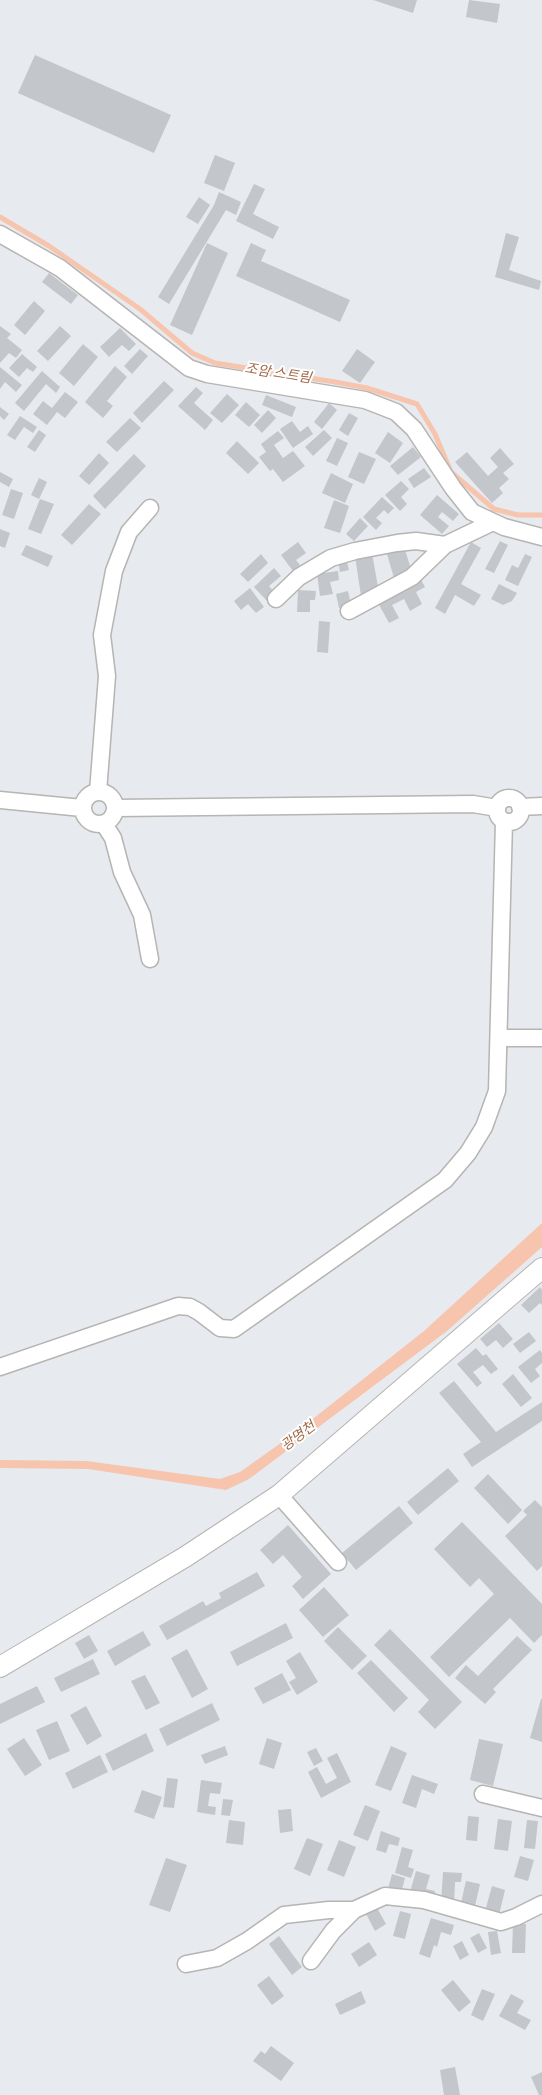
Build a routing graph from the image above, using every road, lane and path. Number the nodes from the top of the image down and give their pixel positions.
1 (0, 234) edge
2 (150, 508) dead end
3 (493, 522) junction
4 (542, 537) edge
5 (445, 545) junction
6 (276, 599) dead end
7 (349, 611) dead end
8 (98, 792) junction
9 (0, 800) edge
10 (542, 806) edge
11 (82, 808) junction
12 (116, 808) junction
13 (500, 815) junction
14 (104, 824) junction
15 (150, 959) dead end
16 (500, 1038) junction
17 (542, 1038) edge
18 (542, 1268) edge
19 (0, 1367) edge
20 (279, 1495) junction
21 (338, 1562) dead end
22 (0, 1667) edge
23 (483, 1794) dead end
24 (542, 1808) edge
25 (542, 1904) edge
26 (354, 1910) junction
27 (311, 1961) dead end
28 (186, 1964) dead end

1 - 3 street
2 - 8 street
3 - 4 street
3 - 5 street
5 - 6 street
5 - 7 street
8 - 11 street
8 - 12 street
9 - 11 street
10 - 13 street
11 - 14 street
12 - 13 street
12 - 14 street
13 - 16 street
14 - 15 street
16 - 17 street
16 - 19 street
18 - 20 street
20 - 21 street
20 - 22 street
23 - 24 street
25 - 26 street
26 - 27 street
26 - 28 street

